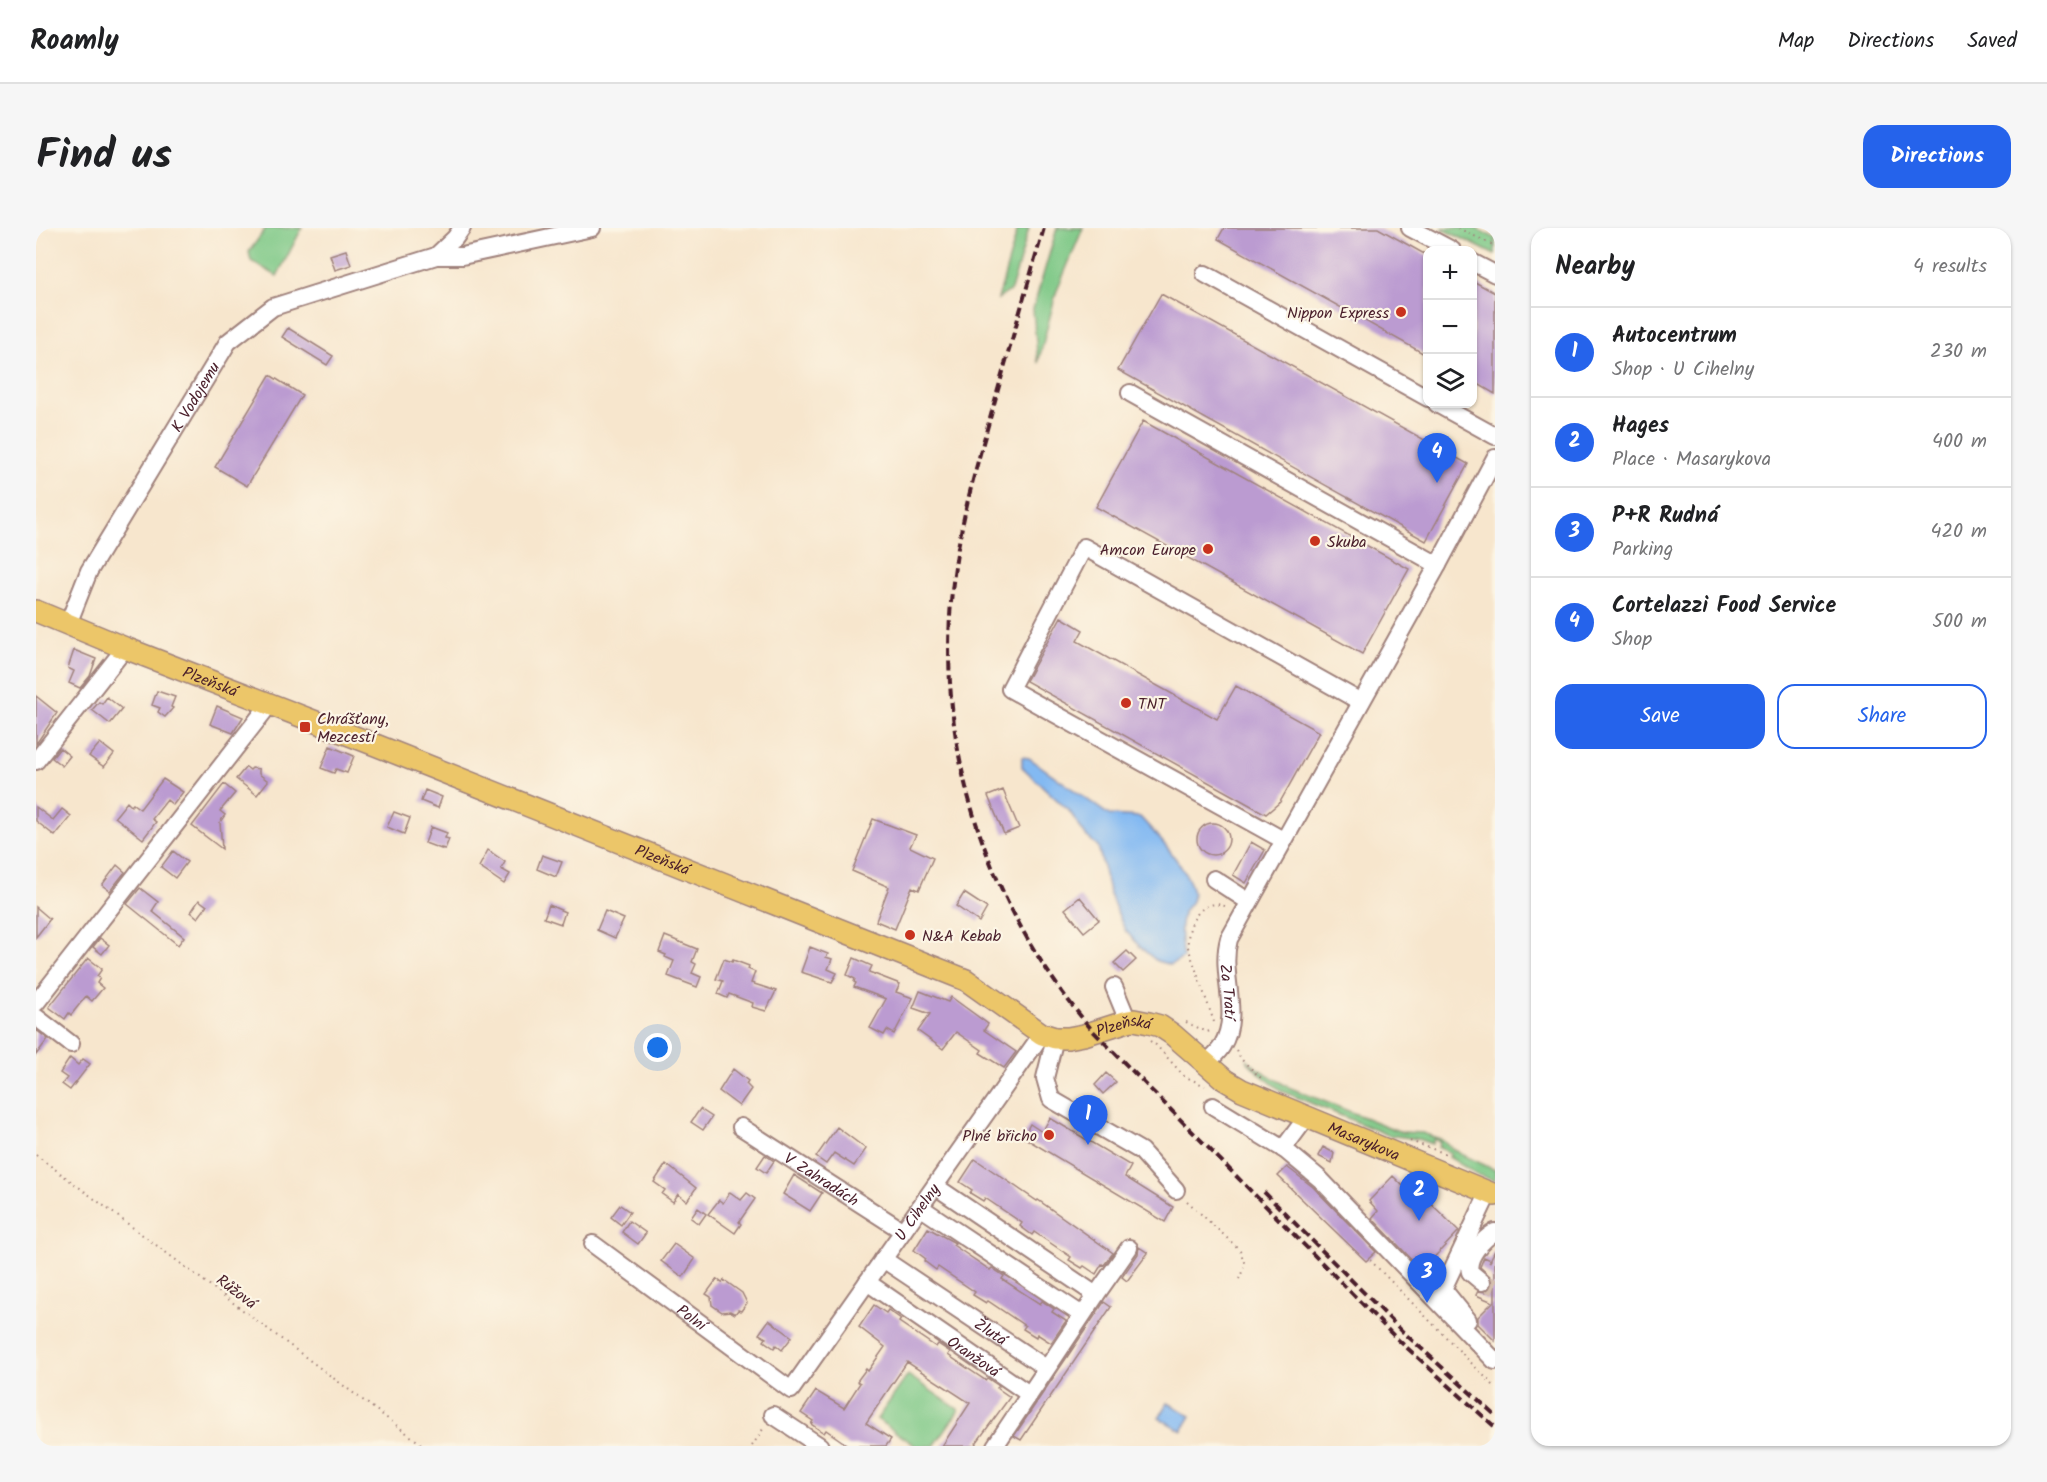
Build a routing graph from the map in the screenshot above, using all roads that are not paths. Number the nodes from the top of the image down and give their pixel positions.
1 (462, 228) edge
2 (592, 228) edge
3 (1410, 228) edge
4 (1444, 246) edge
5 (436, 256) junction
6 (1477, 264) edge
7 (1205, 274) dead end
8 (1495, 274) edge
9 (1130, 393) dead end
10 (1423, 395) edge
11 (1444, 408) edge
12 (1495, 436) edge
13 (1495, 458) edge
14 (1438, 565) junction
15 (36, 610) edge
16 (68, 624) junction
17 (125, 648) junction
18 (1361, 702) junction
19 (269, 705) junction
20 (36, 761) edge
21 (1283, 840) junction
22 (1214, 879) dead end
23 (1243, 903) junction
24 (1114, 987) dead end
25 (36, 1003) edge
26 (36, 1017) edge
27 (1128, 1021) junction
28 (1049, 1036) junction
29 (71, 1044) dead end
30 (1206, 1064) junction
31 (1261, 1093) junction
32 (1213, 1106) dead end
33 (1306, 1118) junction
34 (1234, 1119) junction
35 (741, 1127) dead end
36 (1283, 1149) junction
37 (935, 1186) junction
38 (1176, 1190) road end
39 (1492, 1194) edge
40 (920, 1208) junction
41 (903, 1231) junction
42 (1495, 1232) edge
43 (593, 1244) dead end
44 (1129, 1248) dead end
45 (883, 1259) junction
46 (867, 1282) junction
47 (1482, 1282) dead end
48 (1096, 1295) junction
49 (1082, 1315) junction
50 (1495, 1348) edge
51 (1495, 1361) edge
52 (1046, 1368) junction
53 (791, 1390) joint
54 (1029, 1394) junction
55 (773, 1415) dead end
56 (820, 1446) edge
57 (995, 1446) edge

1 - 5 street
2 - 5 street
3 - 4 street
5 - 16 street, K Vodojemu
6 - 8 street
7 - 10 street
9 - 14 street
11 - 12 street
13 - 14 street, Za Tratí
14 - 18 street, Za Tratí
15 - 16 main road, Plzeňská
16 - 17 main road, Plzeňská
17 - 19 main road, Plzeňská
17 - 20 street
18 - 21 street, Za Tratí
18 - 21 street
19 - 25 street
19 - 28 main road, Plzeňská
21 - 23 street, Za Tratí
22 - 23 street
23 - 30 street, Za Tratí
24 - 27 street
26 - 29 street
27 - 28 main road, Plzeňská
27 - 30 main road, Plzeňská
28 - 37 street, U Cihelny
28 - 38 street
30 - 31 main road, Plzeňská
31 - 33 main road, Masarykova
31 - 34 street
32 - 34 street
33 - 36 street
33 - 39 main road, Masarykova
34 - 36 street
35 - 41 street, V Zahradách
36 - 51 street
37 - 40 street, U Cihelny
37 - 48 street
39 - 50 street
40 - 41 street, U Cihelny
40 - 49 street
41 - 45 street, U Cihelny
42 - 47 street
43 - 53 street, Polní
44 - 48 street
45 - 46 street, U Cihelny
45 - 52 street, Žlutá
46 - 53 street, U Cihelny
46 - 54 street, Oranžová
48 - 49 street
49 - 52 street
52 - 54 street
54 - 57 street
55 - 56 street

